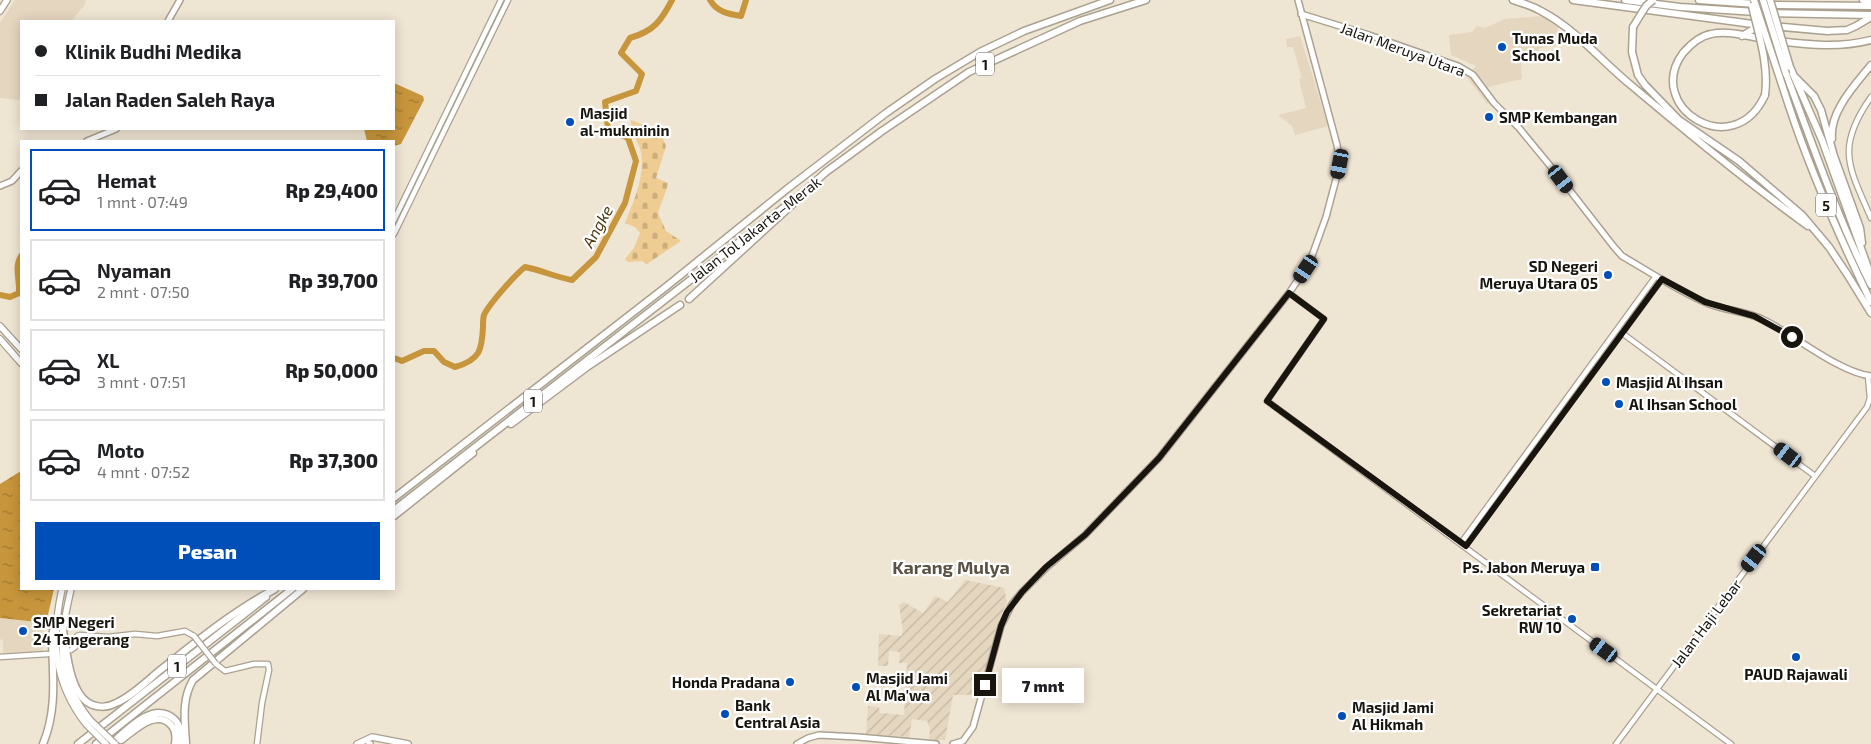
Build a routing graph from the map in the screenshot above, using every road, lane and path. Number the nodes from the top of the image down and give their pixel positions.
1 (7, 0) edge
2 (180, 0) edge
3 (501, 0) edge
4 (508, 0) edge
5 (1110, 0) edge
6 (1146, 0) edge
7 (1298, 0) edge
8 (1513, 0) edge
9 (1573, 0) edge
10 (1625, 0) edge
11 (1653, 0) edge
12 (1699, 0) edge
13 (1752, 0) edge
14 (1763, 0) edge
15 (1770, 0) edge
16 (1863, 0) edge
17 (1871, 1) edge
18 (1871, 6) edge
19 (0, 11) edge
20 (1301, 14) junction
21 (1871, 16) edge
22 (169, 20) edge
23 (1760, 25) junction
24 (1742, 36) junction
25 (1871, 40) edge
26 (1871, 65) edge
27 (1793, 75) junction
28 (1871, 97) edge
29 (114, 130) edge
30 (89, 140) edge
31 (1833, 150) junction
32 (19, 174) edge
33 (0, 186) edge
34 (805, 191) junction
35 (395, 218) edge
36 (1871, 218) edge
37 (1813, 230) junction
38 (395, 232) edge
39 (1863, 249) junction
40 (1656, 276) junction
41 (1871, 276) edge
42 (1662, 279) junction
43 (1871, 285) edge
44 (1289, 293) junction
45 (689, 299) dead end
46 (1871, 302) edge
47 (680, 305) dead end
48 (1871, 313) edge
49 (0, 326) edge
50 (1622, 333) junction
51 (0, 339) edge
52 (14, 342) junction
53 (8, 348) junction
54 (20, 348) edge
55 (20, 362) edge
56 (1870, 376) edge
57 (1815, 476) junction
58 (395, 497) edge
59 (395, 509) edge
60 (395, 515) edge
61 (1460, 543) junction
62 (1466, 546) junction
63 (62, 590) edge
64 (71, 590) edge
65 (274, 590) edge
66 (275, 590) edge
67 (291, 590) edge
68 (302, 590) edge
69 (55, 626) junction
70 (63, 631) junction
71 (211, 639) junction
72 (71, 650) dead end
73 (48, 654) dead end
74 (0, 657) edge
75 (159, 672) junction
76 (1656, 688) junction
77 (186, 700) junction
78 (88, 722) junction
79 (43, 744) edge
80 (78, 744) edge
81 (96, 744) edge
82 (106, 744) edge
83 (111, 744) edge
84 (116, 744) edge
85 (175, 744) edge
86 (181, 744) edge
87 (186, 744) edge
88 (190, 744) edge
89 (257, 744) edge
90 (357, 744) edge
91 (408, 744) edge
92 (796, 744) edge
93 (936, 744) edge
94 (953, 744) edge
95 (1616, 744) edge
96 (1731, 744) edge

1 - 19 main road
2 - 22 main road
3 - 35 street
4 - 38 street
5 - 58 highway, Jalan Tol Jakarta–Merak / 1
6 - 34 highway, Jalan Tol Jakarta–Merak / 1
7 - 20 main road
8 - 37 highway
9 - 23 highway
10 - 21 highway
11 - 37 highway, bridge
12 - 18 highway
13 - 24 highway, bridge
13 - 46 highway, 5, bridge
14 - 43 highway, 5, bridge
15 - 27 highway, bridge
16 - 17 highway
20 - 40 main road, Jalan Meruya Utara
20 - 44 main road
21 - 23 highway
23 - 24 highway
24 - 25 highway
26 - 31 highway
27 - 31 highway
27 - 39 highway
28 - 36 street
29 - 30 main road
31 - 39 highway
32 - 33 main road
34 - 45 highway
34 - 59 highway, Jalan Tol Jakarta–Merak / 1
37 - 48 highway
39 - 41 highway
40 - 42 main road, Jalan Meruya Utara
40 - 61 street
42 - 50 street
42 - 56 main road, Jalan Meruya Utara
44 - 61 street
44 - 94 main road
47 - 60 highway
49 - 52 main road
50 - 57 street
50 - 62 street
51 - 53 main road
52 - 53 main road
52 - 54 main road
53 - 55 main road
56 - 57 street, Jalan Haji Lebar
57 - 76 street, Jalan Haji Lebar
61 - 62 street
62 - 76 street
63 - 69 main road
64 - 70 main road
65 - 75 highway
66 - 71 highway, 1
67 - 81 highway, 1
68 - 77 highway
69 - 78 main road
69 - 79 highway
70 - 75 highway
70 - 78 main road
71 - 75 highway
71 - 80 highway, 1
72 - 89 street, bridge
73 - 74 street
76 - 95 street, Jalan Haji Lebar
76 - 96 street
77 - 87 highway
77 - 88 highway
78 - 82 main road, bridge
78 - 84 main road, bridge
83 - 86 highway
84 - 85 highway
90 - 91 main road
92 - 93 main road

